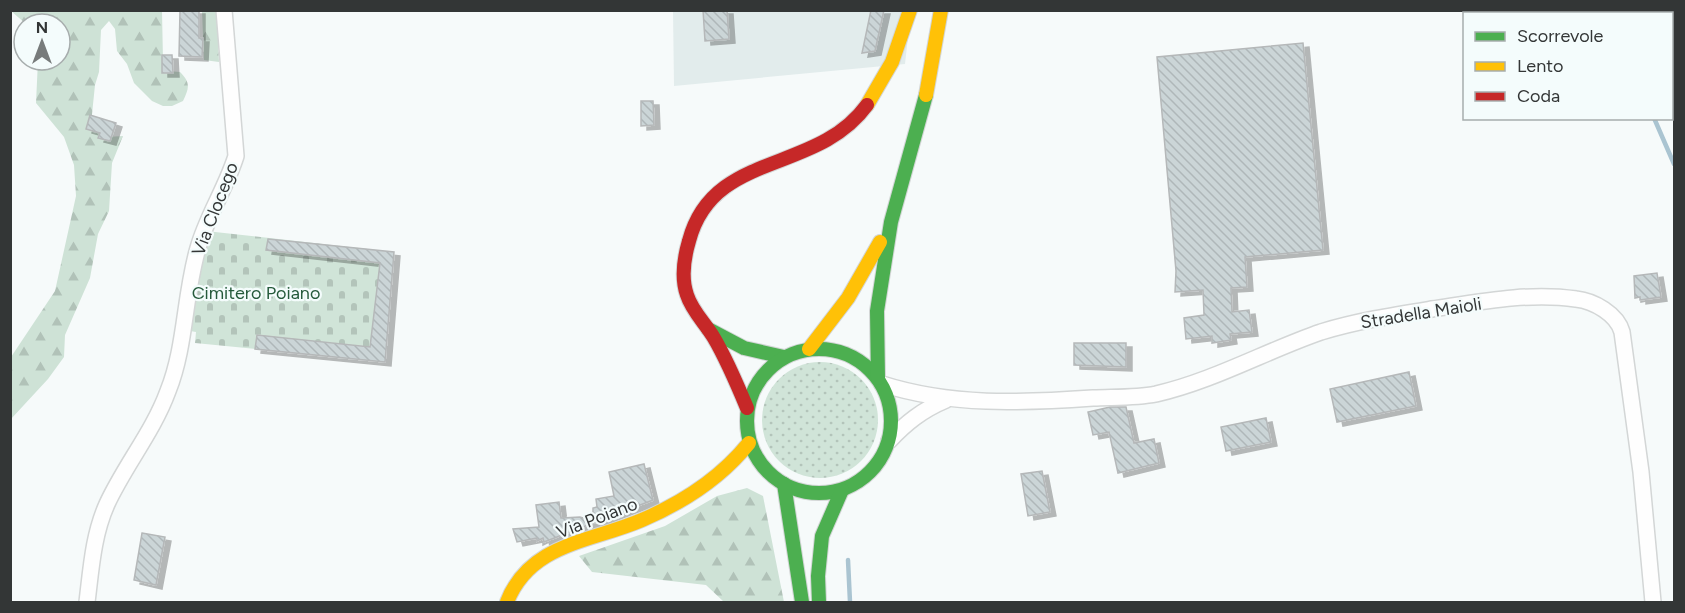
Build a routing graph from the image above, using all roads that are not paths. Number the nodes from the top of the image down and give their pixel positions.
1 (224, 10) edge
2 (910, 10) edge
3 (941, 10) edge
4 (891, 222) junction
5 (707, 328) junction
6 (809, 349) junction
7 (784, 357) junction
8 (880, 381) junction
9 (946, 400) junction
10 (747, 408) junction
11 (889, 441) junction
12 (749, 443) junction
13 (767, 472) junction
14 (715, 481) junction
15 (784, 484) junction
16 (842, 490) junction
17 (87, 603) edge
18 (507, 603) edge
19 (802, 603) edge
20 (819, 603) edge
21 (1653, 603) edge

1 - 17 street, Via Clocego
2 - 5 main road
3 - 4 main road
4 - 6 main road
4 - 8 main road
5 - 7 main road
5 - 10 main road
6 - 7 main road
6 - 8 main road
7 - 10 main road
8 - 9 street, Stradella Maioli
8 - 11 main road
9 - 11 street, Stradella Maioli
9 - 21 street, Stradella Maioli
10 - 12 main road
11 - 16 main road
12 - 13 main road
12 - 14 main road, Via Poiano
13 - 14 main road, Via Poiano
13 - 15 main road
14 - 18 main road, Via Poiano
15 - 16 main road
15 - 19 main road
16 - 20 main road

